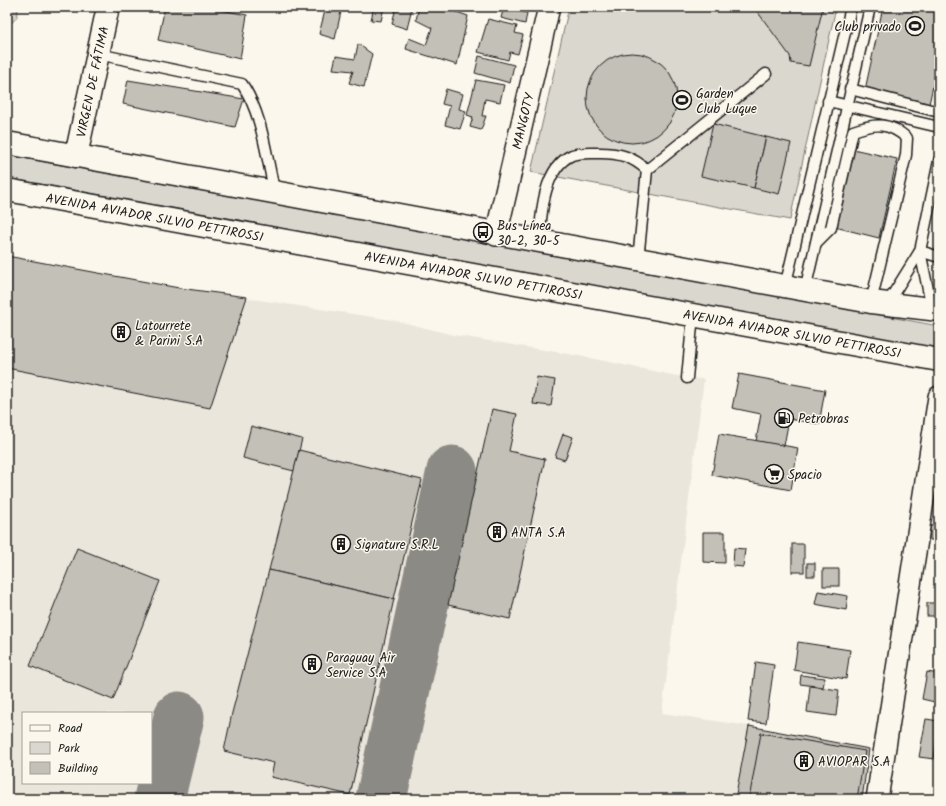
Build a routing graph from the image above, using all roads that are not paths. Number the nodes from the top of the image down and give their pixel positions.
1 (108, 7) edge
2 (549, 7) edge
3 (851, 7) edge
4 (870, 7) edge
5 (98, 54) junction
6 (766, 74) dead end
7 (850, 89) junction
8 (828, 101) junction
9 (847, 104) junction
10 (939, 112) edge
11 (939, 127) edge
12 (7, 143) edge
13 (76, 156) junction
14 (939, 162) edge
15 (648, 170) junction
16 (7, 190) edge
17 (275, 193) junction
18 (496, 234) junction
19 (539, 242) junction
20 (816, 243) junction
21 (920, 250) junction
22 (939, 257) edge
23 (638, 260) junction
24 (795, 289) junction
25 (879, 303) junction
26 (936, 310) edge
27 (693, 315) junction
28 (939, 360) edge
29 (686, 377) dead end
30 (939, 397) edge
31 (877, 799) edge

1 - 5 main road, VIRGEN DE FÁTIMA
2 - 18 street, MANGOTY
3 - 8 lane
4 - 7 lane
5 - 13 main road, VIRGEN DE FÁTIMA
5 - 17 lane
6 - 15 lane
7 - 9 lane
7 - 10 lane
8 - 9 lane
8 - 24 lane
9 - 11 lane
9 - 20 lane
12 - 13 main road
13 - 17 main road
14 - 21 lane
15 - 19 lane
15 - 23 lane
16 - 27 main road, AVENIDA AVIADOR SILVIO PETTIROSSI
17 - 18 main road
18 - 19 main road
19 - 23 main road
20 - 24 lane
20 - 25 lane
21 - 22 lane
21 - 25 lane
21 - 26 lane
23 - 24 main road
24 - 25 main road
25 - 26 main road
27 - 28 main road, AVENIDA AVIADOR SILVIO PETTIROSSI
27 - 29 lane
30 - 31 street

